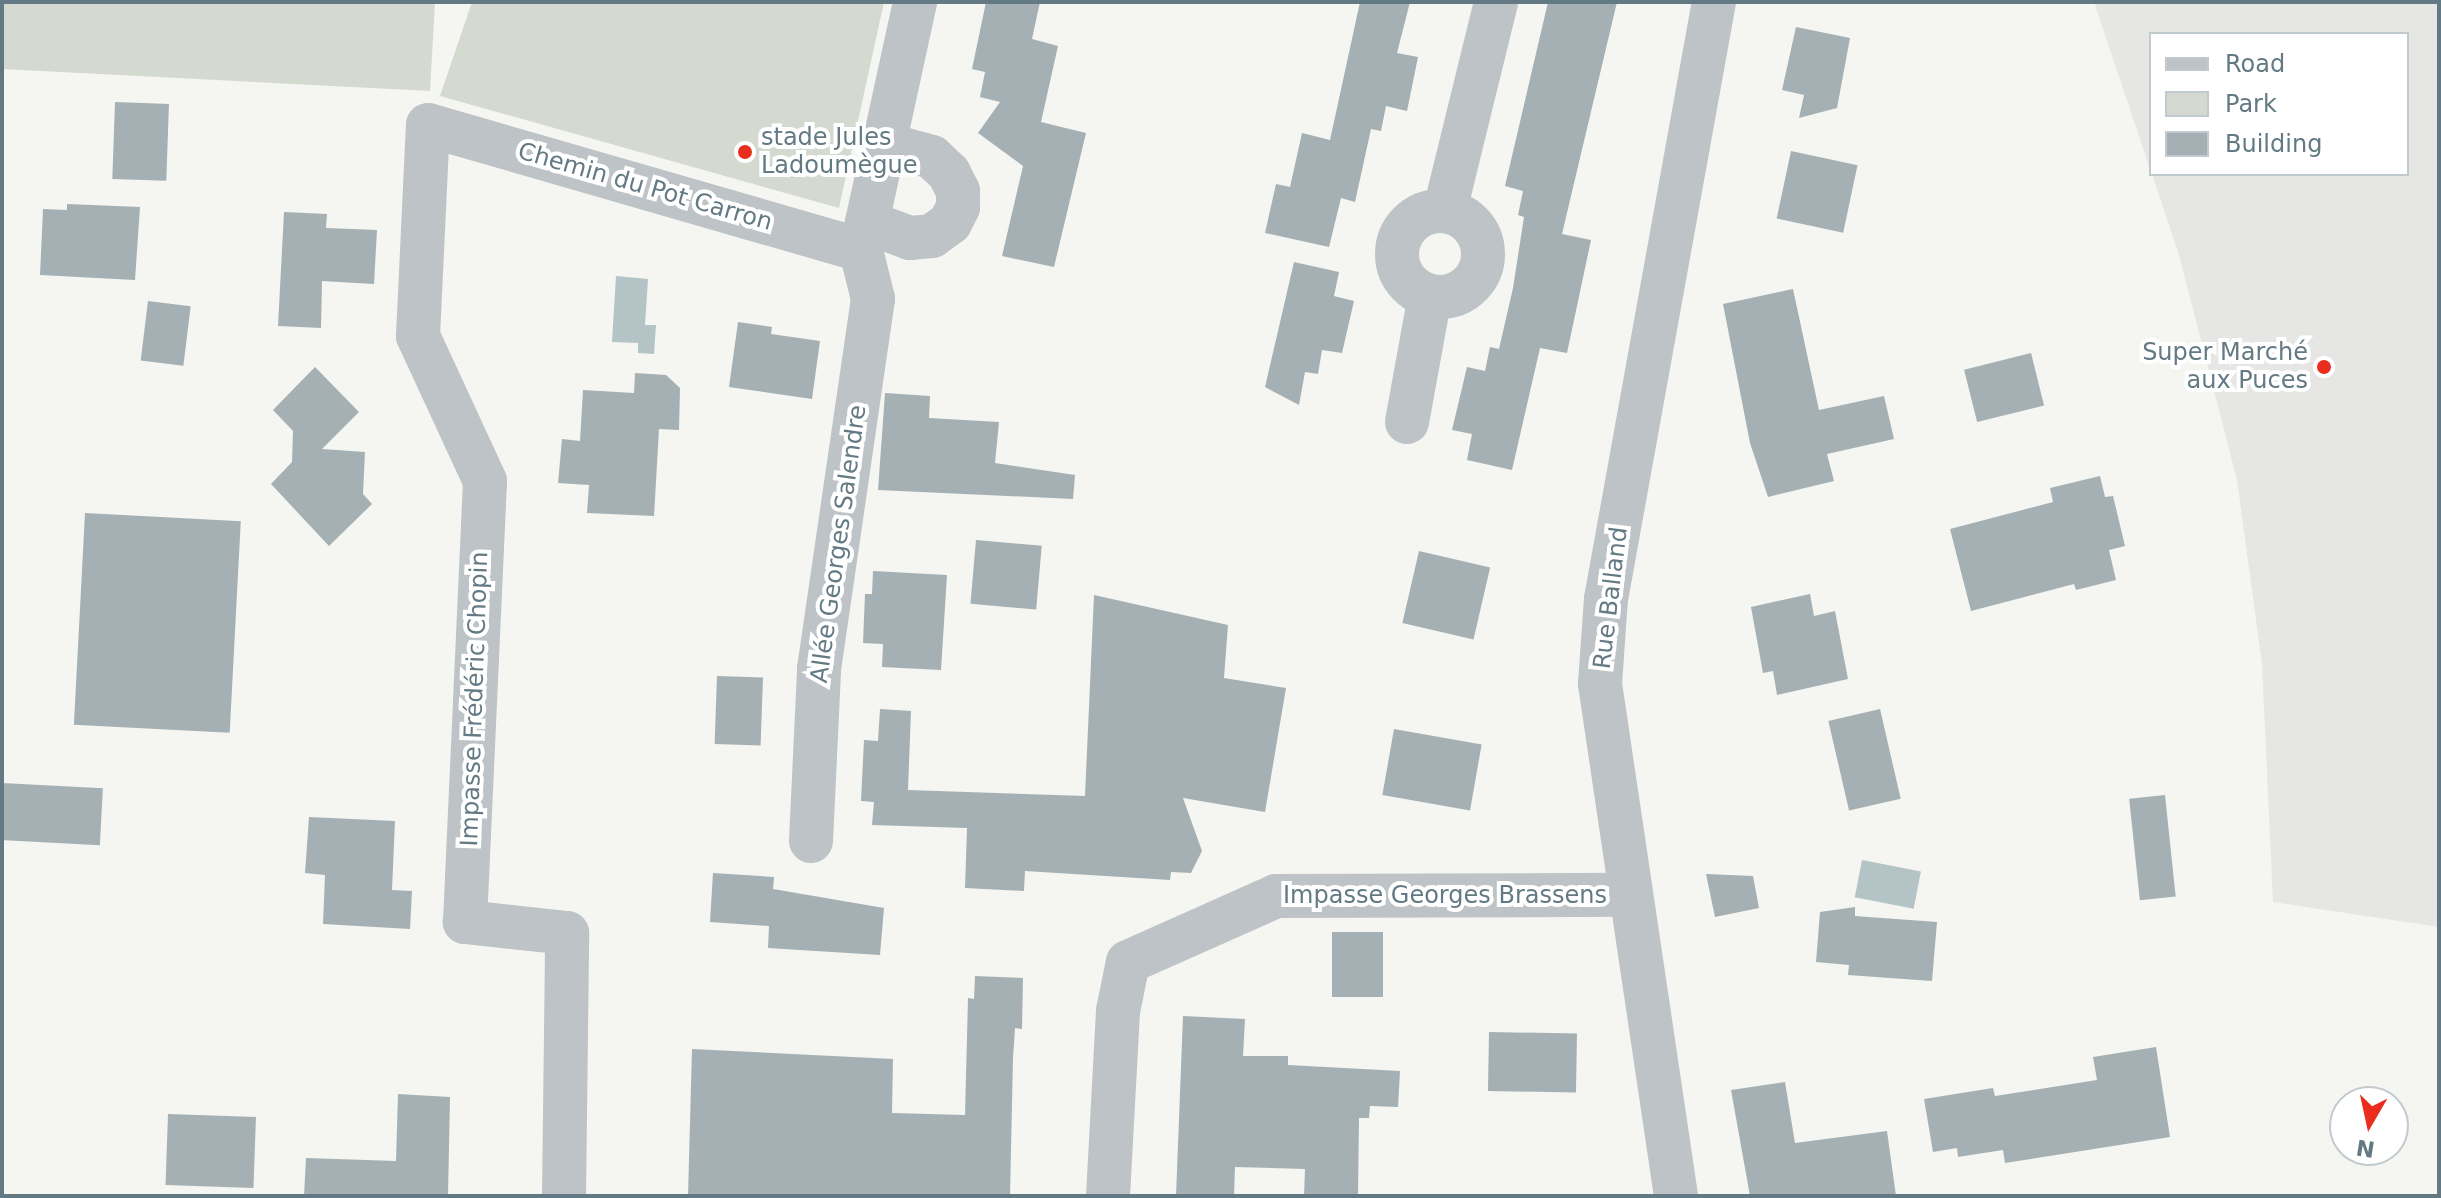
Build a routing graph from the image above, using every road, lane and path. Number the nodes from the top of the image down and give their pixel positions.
1 (915, 2) edge
2 (1496, 2) edge
3 (1714, 2) edge
4 (428, 125) joint
5 (884, 144) junction
6 (1445, 210) junction
7 (864, 236) junction
8 (1430, 296) junction
9 (1407, 422) dead end
10 (811, 841) dead end
11 (1627, 895) junction
12 (564, 1196) edge
13 (1108, 1196) edge
14 (1676, 1196) edge

1 - 5 street
2 - 6 street
3 - 11 street, Rue Balland
4 - 7 street, Chemin du Pot Carron
4 - 12 street, Impasse Frédéric Chopin
5 - 7 street
5 - 7 street, Chemin du Pot Carron
6 - 8 street
6 - 8 street
7 - 10 street, Allée Georges Salendre
8 - 9 street
11 - 13 street, Impasse Georges Brassens
11 - 14 street, Rue Balland

